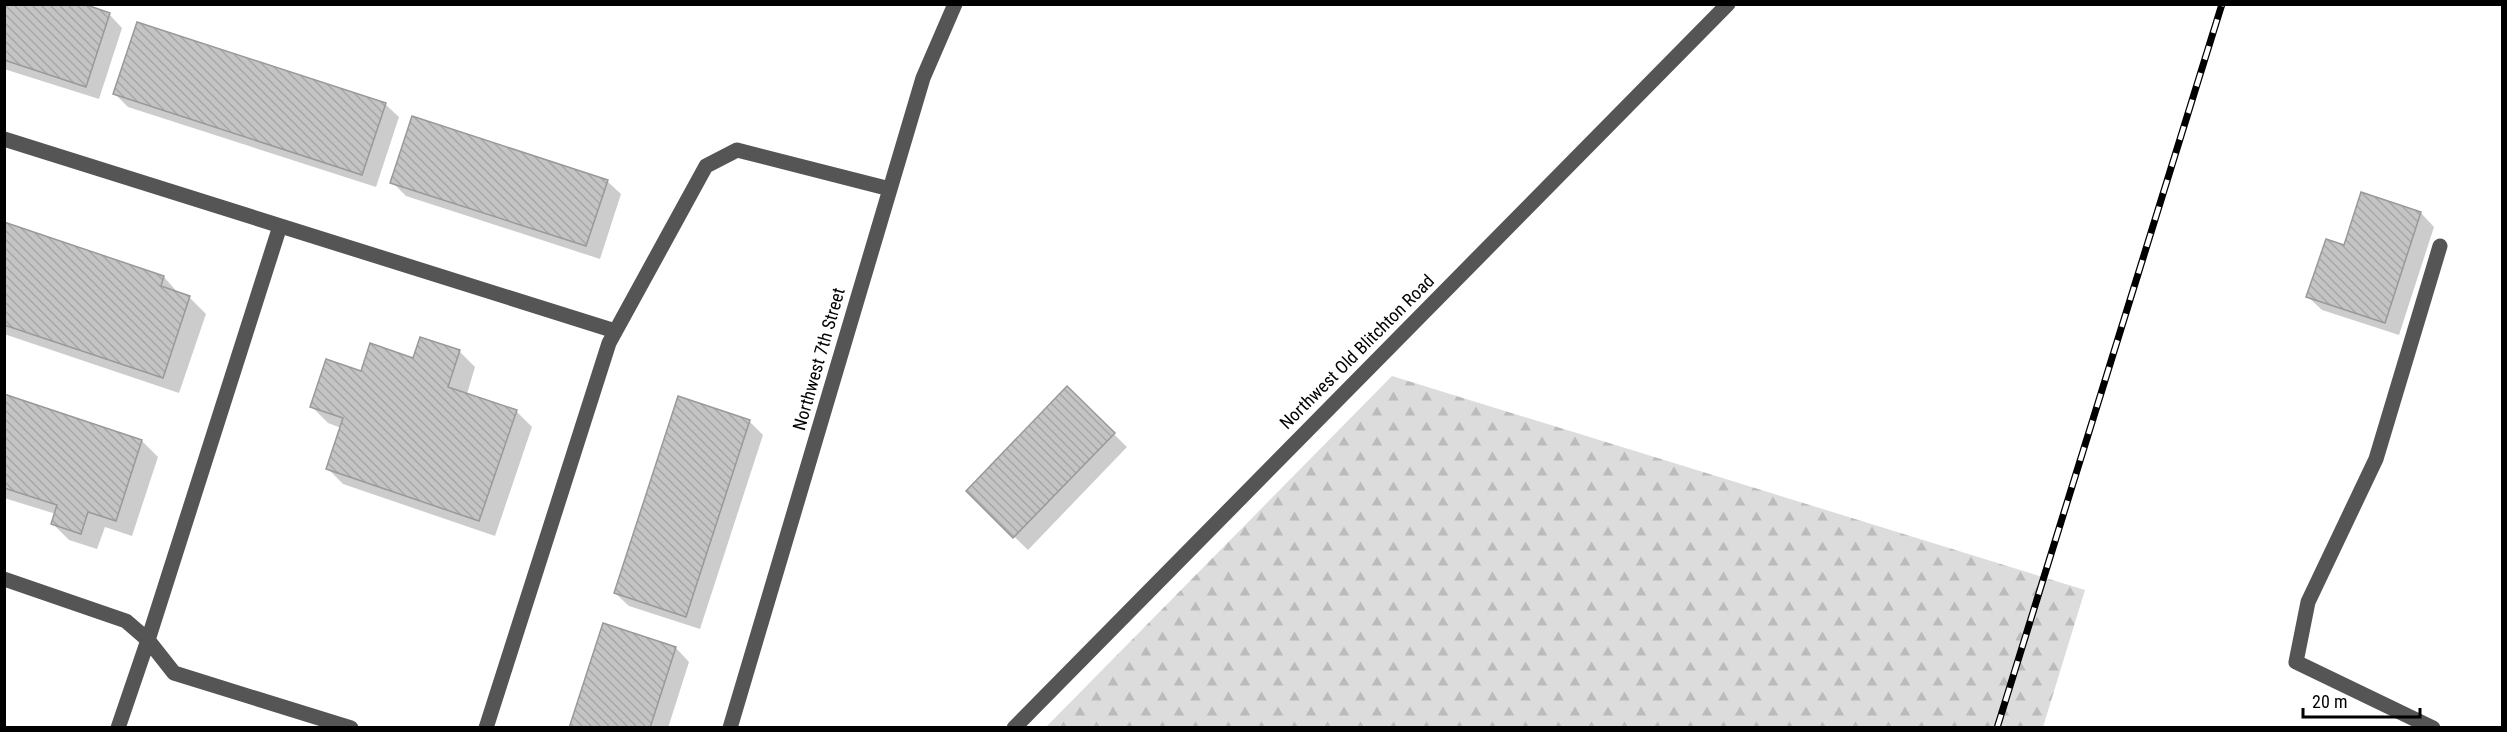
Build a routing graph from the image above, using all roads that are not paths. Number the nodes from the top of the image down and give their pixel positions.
1 (955, 4) edge
2 (1728, 4) edge
3 (4, 138) edge
4 (890, 189) junction
5 (280, 226) junction
6 (2440, 246) dead end
7 (615, 331) junction
8 (4, 579) edge
9 (148, 640) junction
10 (118, 728) edge
11 (351, 728) edge
12 (486, 728) edge
13 (730, 728) edge
14 (1014, 728) edge
15 (2433, 728) edge

1 - 4 street, Northwest 7th Street
2 - 14 street, Northwest Old Blitchton Road
3 - 5 street
4 - 7 street
4 - 13 street, Northwest 7th Street
5 - 7 street
5 - 9 street
6 - 15 street
7 - 12 street
8 - 9 street
9 - 10 street
9 - 11 street

